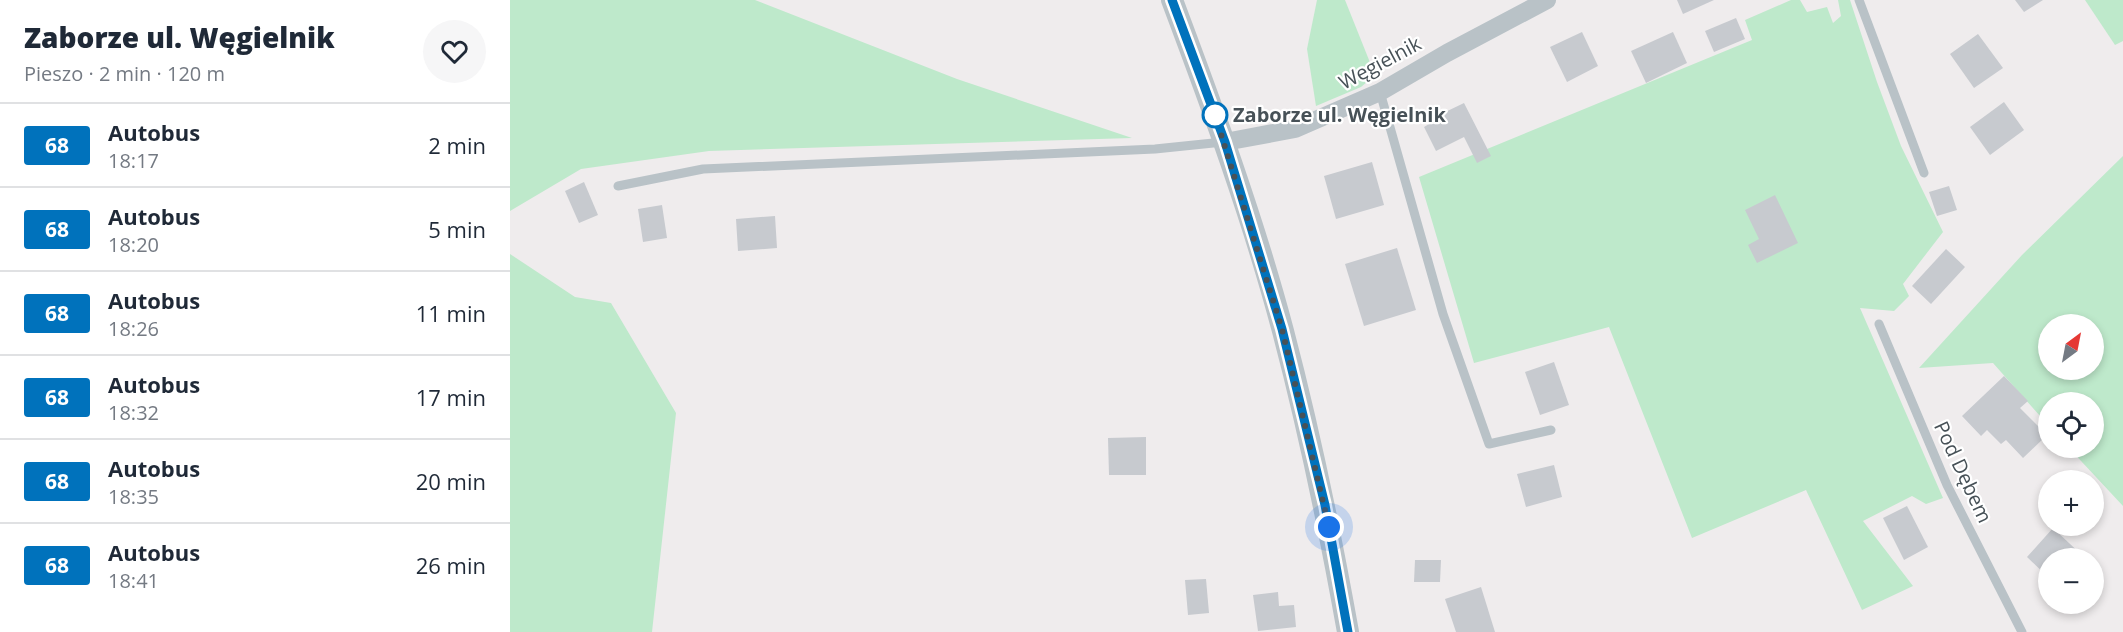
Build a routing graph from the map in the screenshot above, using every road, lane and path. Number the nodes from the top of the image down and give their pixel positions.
1 (1172, 0) edge
2 (1547, 0) edge
3 (1859, 0) edge
4 (1380, 92) junction
5 (1225, 142) junction
6 (1923, 173) dead end
7 (618, 186) dead end
8 (1879, 324) dead end
9 (1551, 430) dead end
10 (1348, 632) edge
11 (2022, 632) edge

1 - 5 street
2 - 4 street, Węgielnik
3 - 6 lane
4 - 5 street, Węgielnik
4 - 9 lane
5 - 7 lane
5 - 10 street
8 - 11 lane, Pod Dębem

